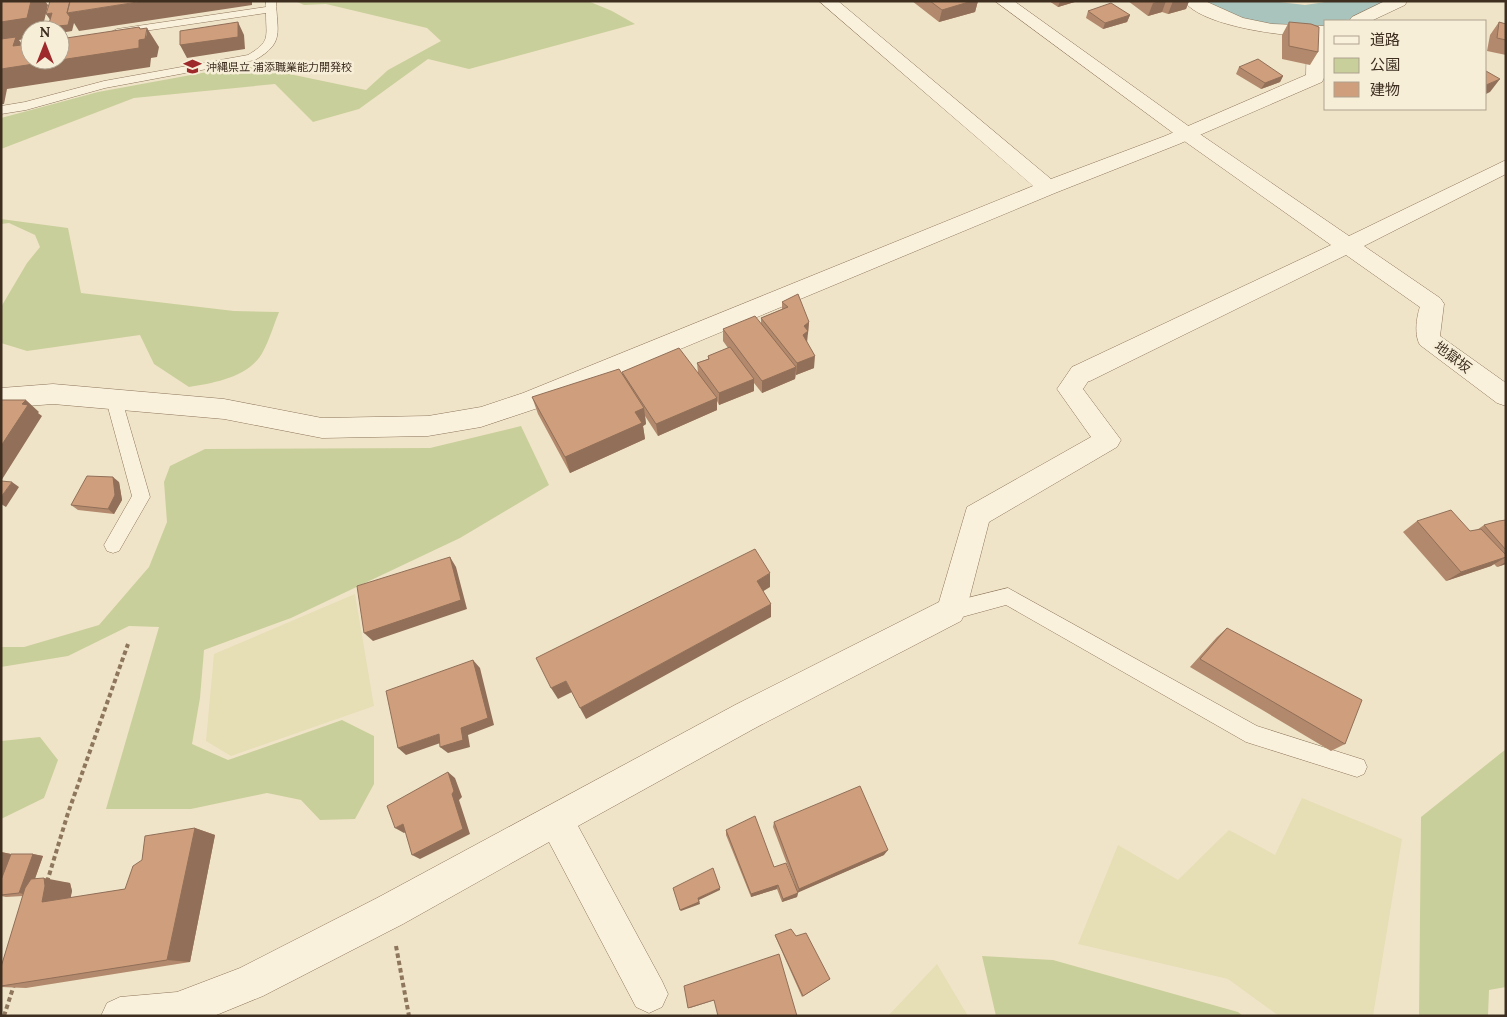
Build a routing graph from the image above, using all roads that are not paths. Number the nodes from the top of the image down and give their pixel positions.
1 (826, 1) edge
2 (1003, 1) edge
3 (1192, 1) edge
4 (1399, 1) edge
5 (271, 5) edge
6 (1360, 20) edge
7 (1321, 30) edge
8 (108, 34) edge
9 (1, 110) edge
10 (1187, 134) junction
11 (1506, 166) edge
12 (1048, 188) junction
13 (1347, 246) junction
14 (1506, 396) edge
15 (1, 398) edge
16 (114, 400) junction
17 (113, 545) dead end
18 (951, 611) junction
19 (1357, 766) dead end
20 (556, 820) junction
21 (649, 994) dead end
22 (120, 1016) edge

1 - 12 street
2 - 10 street
3 - 7 street
4 - 6 street
5 - 8 lane
5 - 9 lane
7 - 10 street
10 - 12 street
10 - 13 street
11 - 13 street
12 - 16 street
13 - 14 street, 地獄坂
13 - 18 street
15 - 16 street
16 - 17 lane
18 - 19 lane
18 - 20 street
20 - 21 street
20 - 22 street

